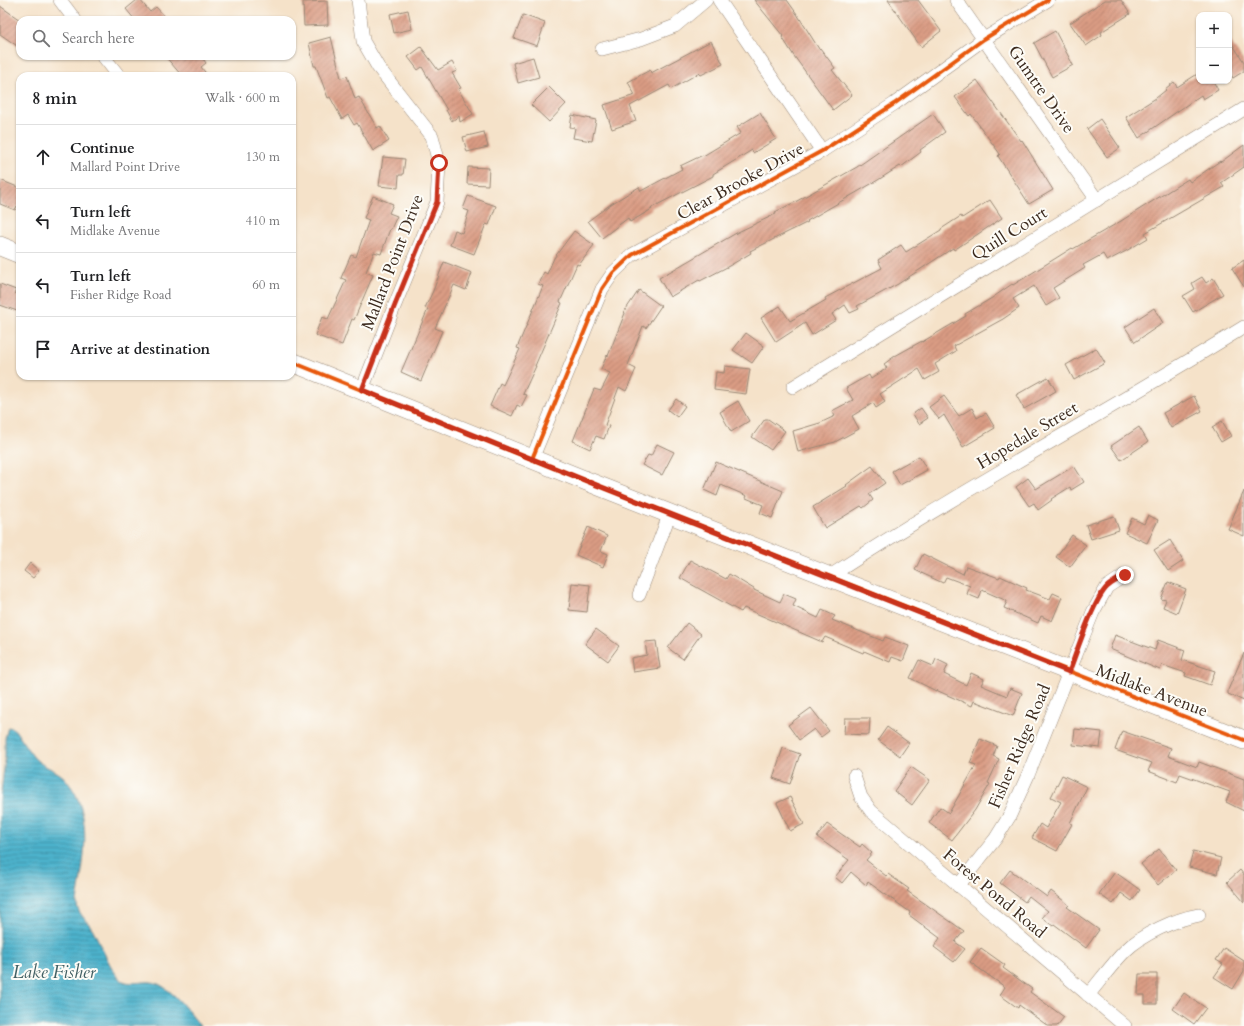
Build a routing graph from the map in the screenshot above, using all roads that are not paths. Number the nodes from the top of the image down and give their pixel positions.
1 (60, 0) edge
2 (358, 0) edge
3 (706, 0) edge
4 (719, 0) edge
5 (956, 0) edge
6 (1048, 0) edge
7 (72, 16) edge
8 (984, 39) junction
9 (602, 49) dead end
10 (106, 60) edge
11 (116, 72) edge
12 (1244, 109) edge
13 (822, 151) junction
14 (1097, 200) junction
15 (0, 246) edge
16 (16, 252) edge
17 (1244, 326) edge
18 (296, 364) edge
19 (793, 387) dead end
20 (362, 390) junction
21 (532, 459) junction
22 (670, 513) junction
23 (1125, 575) dead end
24 (830, 576) junction
25 (639, 595) dead end
26 (1069, 672) junction
27 (1244, 740) edge
28 (854, 776) dead end
29 (958, 886) junction
30 (1199, 915) dead end
31 (1088, 995) junction
32 (1125, 1026) edge

1 - 7 street
2 - 20 street, Mallard Point Drive
3 - 9 street
4 - 13 street
5 - 8 street, Gumtre Drive
6 - 8 street, Clear Brooke Drive
8 - 13 street, Clear Brooke Drive
8 - 14 street, Gumtre Drive
10 - 11 street
12 - 14 street, Quill Court
13 - 21 street, Clear Brooke Drive
14 - 19 street, Quill Court
15 - 16 street
17 - 24 street, Hopedale Street
18 - 20 street, Midlake Avenue
20 - 21 street, Midlake Avenue
21 - 22 street, Midlake Avenue
22 - 24 street, Midlake Avenue
22 - 25 street
23 - 26 street, Fisher Ridge Road
24 - 26 street, Midlake Avenue
26 - 27 street, Midlake Avenue
26 - 29 street, Fisher Ridge Road
28 - 29 street, Forest Pond Road
29 - 31 street, Forest Pond Road
30 - 31 street
31 - 32 street, Forest Pond Road

